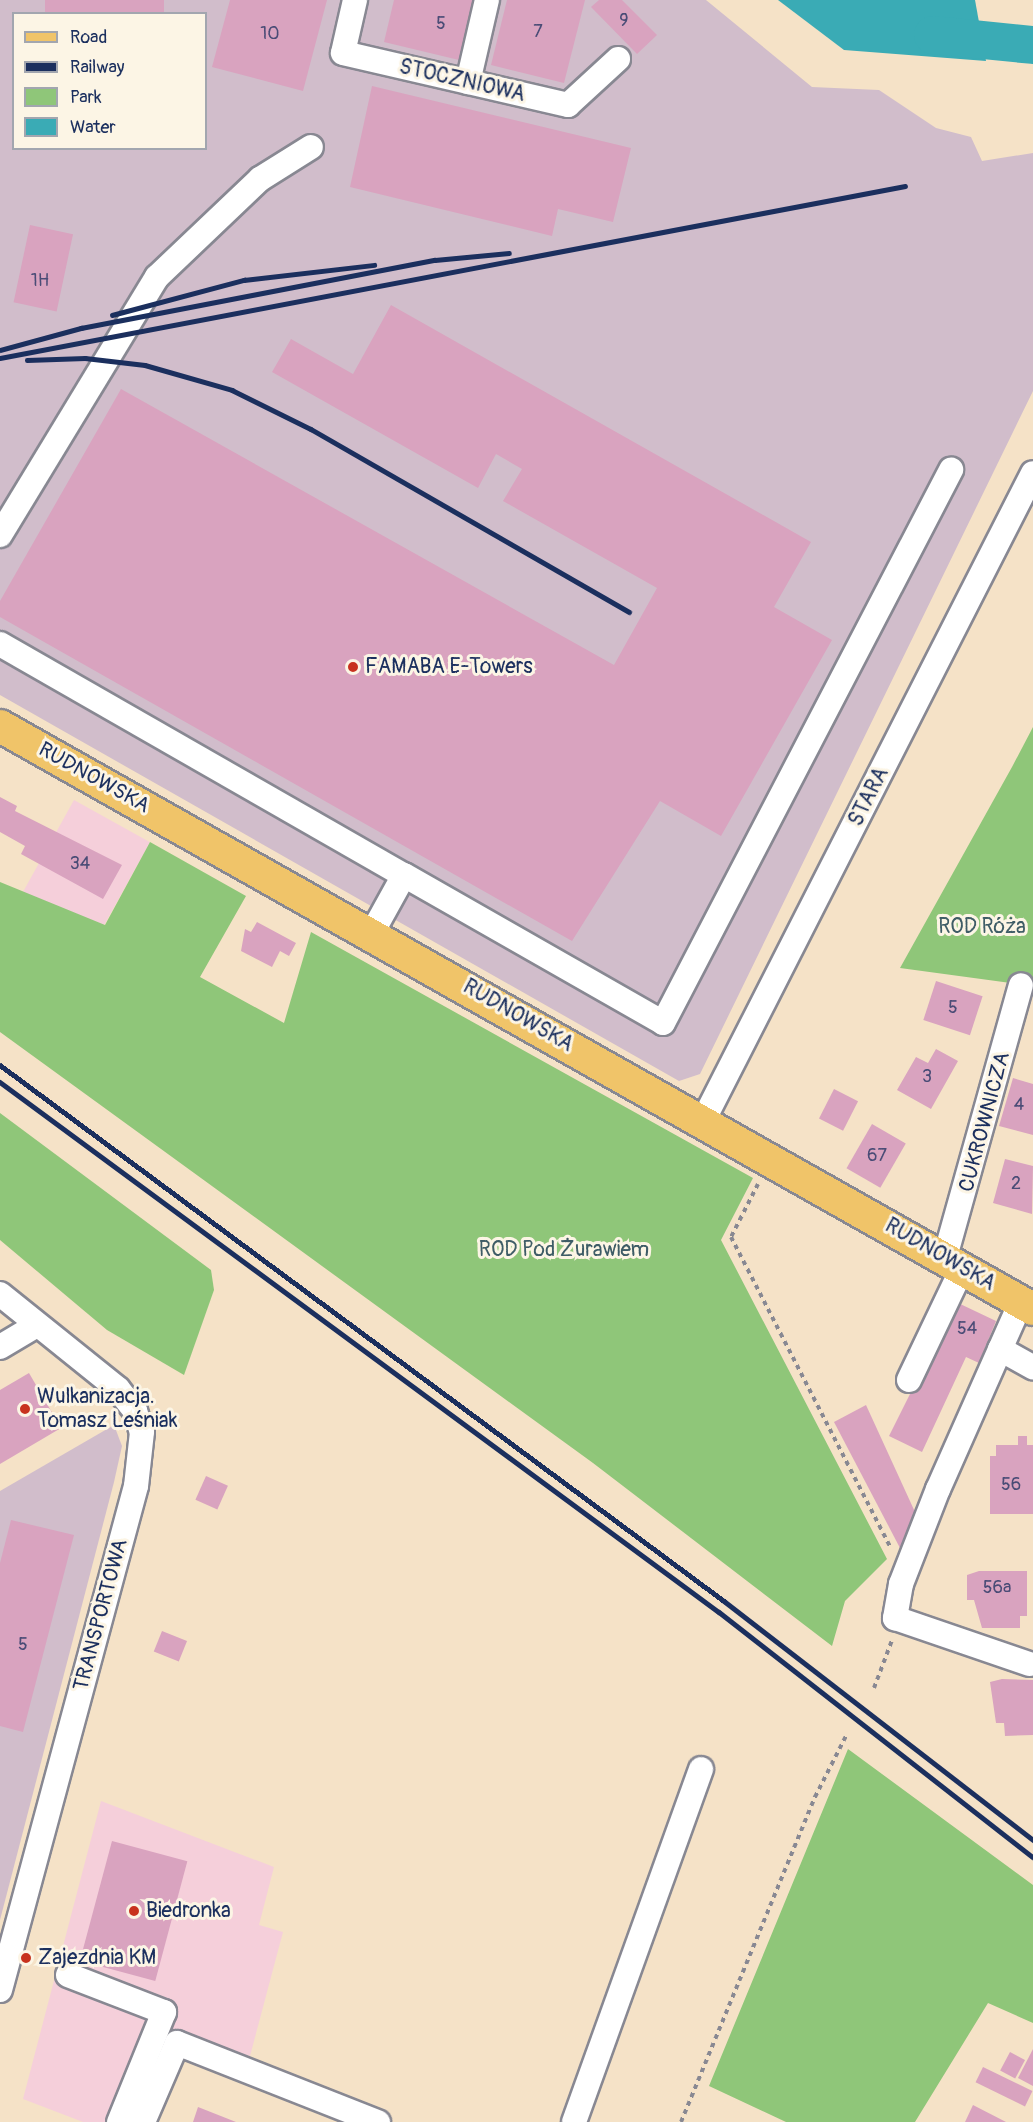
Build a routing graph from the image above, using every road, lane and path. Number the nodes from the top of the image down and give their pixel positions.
1 (355, 0) edge
2 (487, 0) edge
3 (618, 59) dead end
4 (468, 82) junction
5 (311, 147) dead end
6 (951, 470) dead end
7 (1033, 473) edge
8 (0, 535) edge
9 (0, 644) edge
10 (0, 726) edge
11 (404, 875) junction
12 (372, 933) junction
13 (1021, 985) dead end
14 (703, 1121) junction
15 (770, 1159) junction
16 (954, 1262) junction
17 (0, 1294) edge
18 (1027, 1305) edge
19 (37, 1324) junction
20 (0, 1347) edge
21 (1000, 1349) junction
22 (1033, 1368) edge
23 (909, 1380) dead end
24 (905, 1575) junction
25 (895, 1618) junction
26 (1029, 1664) dead end
27 (874, 1688) dead end
28 (846, 1736) dead end
29 (701, 1768) dead end
30 (68, 1976) dead end
31 (0, 1990) edge
32 (119, 2122) edge
33 (143, 2122) edge
34 (378, 2122) edge
35 (574, 2122) edge
36 (681, 2122) edge

1 - 4 street, STOCZNIOWA
2 - 4 street
3 - 4 street, STOCZNIOWA
5 - 8 street
6 - 11 street
7 - 14 street, STARA
9 - 11 street
10 - 12 main road, RUDNOWSKA
11 - 12 street
12 - 14 main road, RUDNOWSKA
13 - 16 street, CUKROWNICZA
14 - 15 main road, RUDNOWSKA
15 - 16 main road, RUDNOWSKA
15 - 24 path
16 - 18 main road, RUDNOWSKA
16 - 23 street, CUKROWNICZA
17 - 19 street, TRANSPORTOWA
18 - 21 street
19 - 20 street
19 - 31 street, TRANSPORTOWA
21 - 22 street
21 - 24 street
24 - 25 street
25 - 26 street
25 - 27 path
28 - 36 path
29 - 35 street
30 - 32 street
33 - 34 street

